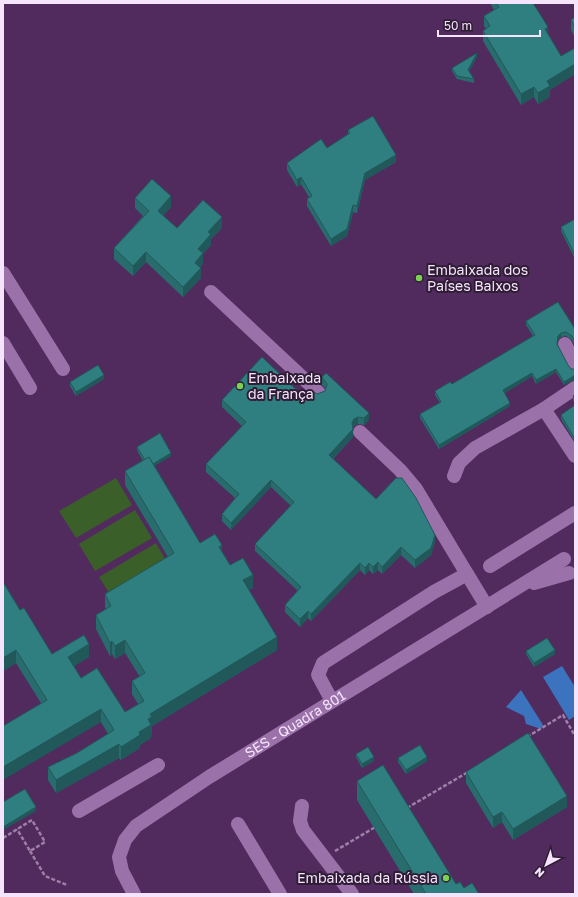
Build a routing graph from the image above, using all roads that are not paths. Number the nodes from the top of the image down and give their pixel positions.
1 (3, 273) edge
2 (211, 292) dead end
3 (3, 343) edge
4 (565, 344) dead end
5 (575, 365) edge
6 (63, 369) dead end
7 (30, 388) dead end
8 (575, 388) edge
9 (318, 393) edge
10 (544, 409) junction
11 (360, 432) dead end
12 (575, 456) edge
13 (454, 476) dead end
14 (575, 512) edge
15 (570, 556) edge
16 (490, 566) dead end
17 (467, 574) junction
18 (572, 574) edge
19 (522, 586) junction
20 (487, 607) junction
21 (332, 701) junction
22 (158, 765) dead end
23 (302, 806) dead end
24 (79, 811) dead end
25 (238, 824) dead end
26 (134, 894) edge
27 (280, 894) edge
28 (352, 894) edge

1 - 6 street
2 - 9 street
3 - 7 street
4 - 5 street
8 - 10 street
10 - 12 street
10 - 13 street
11 - 17 street
14 - 16 street
15 - 18 street
15 - 19 street, SES - Quadra 801
17 - 20 street
17 - 21 street
18 - 19 street, SES - Quadra 801
19 - 20 street, SES - Quadra 801
20 - 21 street, SES - Quadra 801
21 - 26 street, SES - Quadra 801
22 - 24 street
23 - 28 street
25 - 27 street

